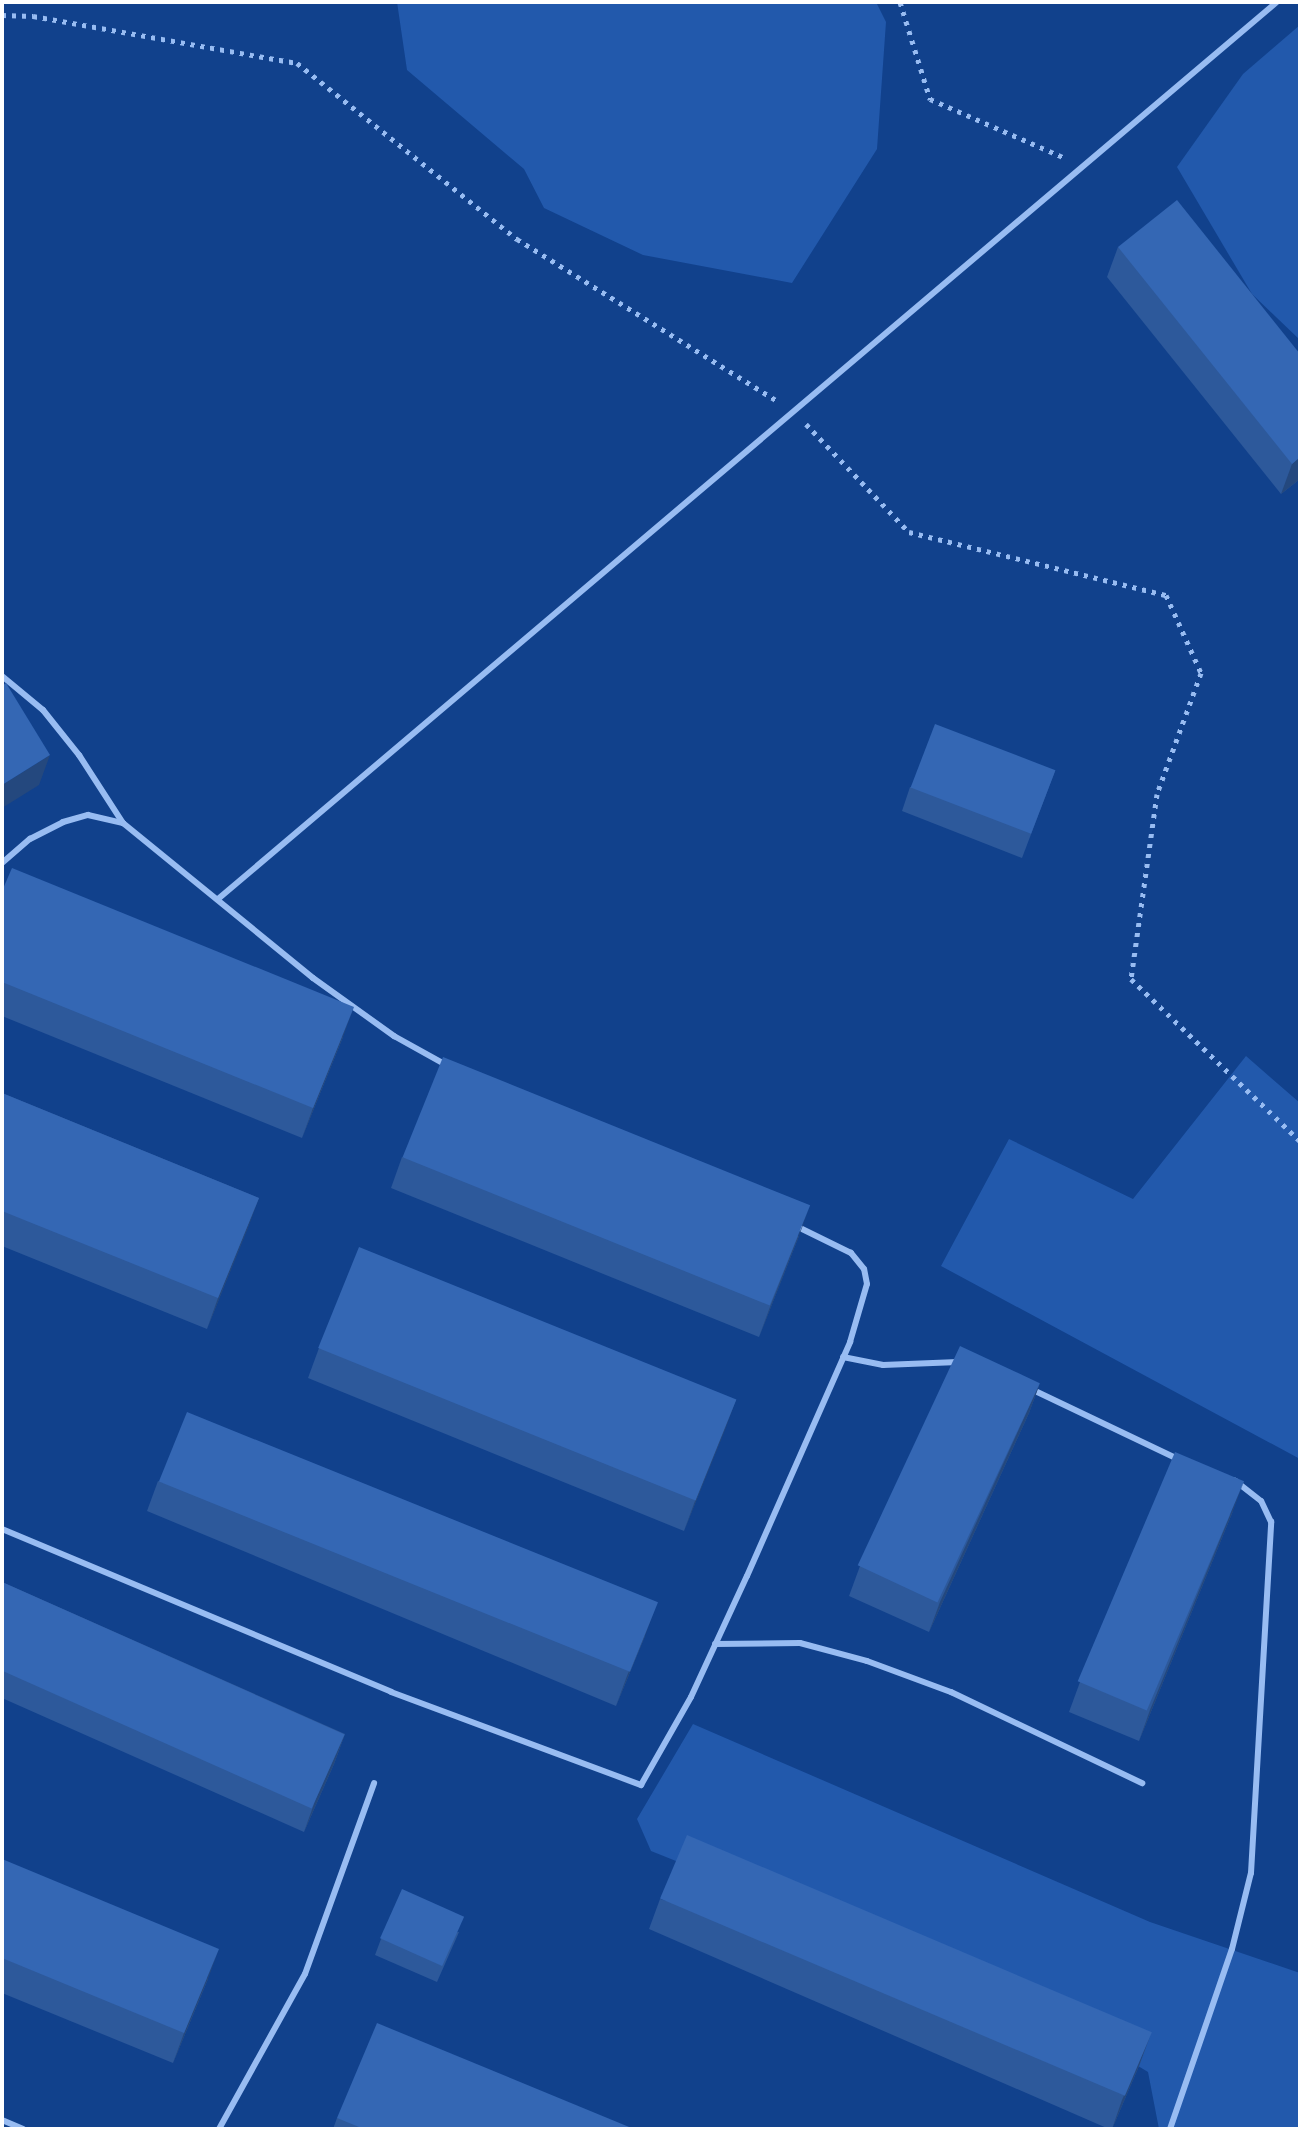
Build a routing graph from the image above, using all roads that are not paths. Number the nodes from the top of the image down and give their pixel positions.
1 (1277, 2) edge
2 (2, 676) edge
3 (123, 823) junction
4 (2, 863) edge
5 (218, 899) junction
6 (453, 1069) edge
7 (783, 1221) edge
8 (843, 1357) junction
9 (972, 1364) edge
10 (1025, 1386) edge
11 (1185, 1462) edge
12 (1228, 1479) edge
13 (2, 1529) edge
14 (715, 1644) junction
15 (374, 1783) dead end
16 (1142, 1783) dead end
17 (2, 2120) edge
18 (23, 2129) edge
19 (219, 2129) edge
20 (1170, 2129) edge

1 - 5 lane
2 - 3 lane
3 - 4 lane
3 - 5 lane
5 - 6 lane
7 - 8 lane
8 - 9 lane
8 - 14 lane
10 - 11 lane
12 - 20 lane
13 - 14 lane
14 - 16 lane
15 - 19 lane
17 - 18 lane

